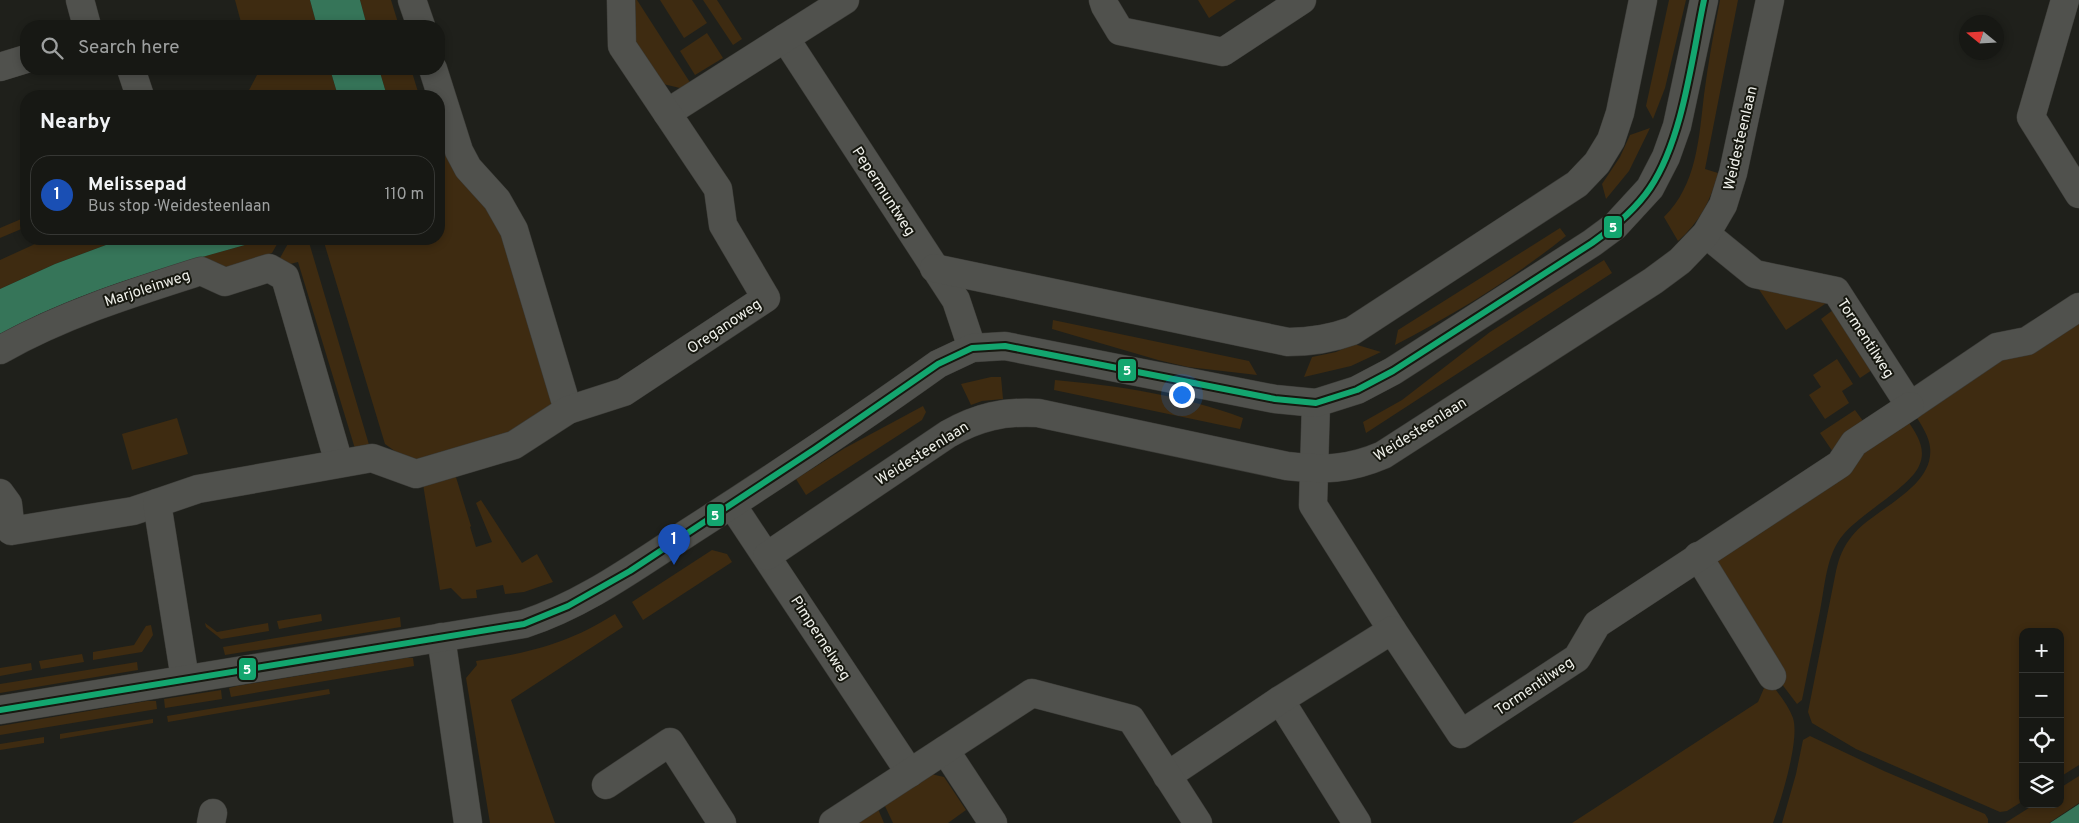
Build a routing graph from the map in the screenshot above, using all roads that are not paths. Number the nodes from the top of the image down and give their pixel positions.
1 (80, 0) edge
2 (412, 0) edge
3 (621, 0) edge
4 (845, 0) edge
5 (1104, 0) edge
6 (1302, 0) edge
7 (1642, 0) edge
8 (1704, 0) edge
9 (1770, 0) edge
10 (2065, 0) edge
11 (85, 20) edge
12 (419, 20) edge
13 (785, 38) junction
14 (20, 61) edge
15 (0, 67) edge
16 (133, 75) edge
17 (435, 75) edge
18 (138, 90) edge
19 (440, 90) edge
20 (445, 107) edge
21 (667, 113) junction
22 (2079, 194) edge
23 (1706, 234) junction
24 (934, 268) junction
25 (2079, 307) edge
26 (972, 348) junction
27 (0, 350) edge
28 (1316, 403) junction
29 (1910, 406) junction
30 (568, 410) junction
31 (339, 463) junction
32 (1315, 469) junction
33 (0, 493) edge
34 (157, 503) junction
35 (732, 504) junction
36 (767, 556) junction
37 (1698, 556) junction
38 (1392, 630) junction
39 (441, 637) junction
40 (1772, 676) dead end
41 (184, 679) junction
42 (1280, 700) junction
43 (0, 710) edge
44 (945, 750) junction
45 (910, 773) junction
46 (1167, 776) junction
47 (606, 786) dead end
48 (468, 823) edge
49 (722, 823) edge
50 (834, 823) edge
51 (993, 823) edge
52 (1198, 823) edge
53 (1357, 823) edge

1 - 11 street
2 - 12 street
3 - 21 street, Oreganoweg
4 - 13 street
5 - 6 street
7 - 24 street
8 - 28 street
9 - 23 street, Weidesteenlaan
10 - 22 street
13 - 21 street
13 - 24 street, Pepermuntweg
14 - 15 street
16 - 18 street
17 - 19 street
20 - 30 street
21 - 30 street, Oreganoweg
23 - 29 street, Tormentilweg
23 - 32 street, Weidesteenlaan
24 - 26 street, Pepermuntweg
25 - 29 street, Tormentilweg
26 - 28 street
26 - 35 street
27 - 31 street, Marjoleinweg
28 - 32 street, Tormentilweg
29 - 37 street, Tormentilweg
30 - 31 street, Oreganoweg
31 - 34 street
32 - 36 street, Weidesteenlaan
32 - 38 street, Tormentilweg
33 - 34 street
34 - 41 street
35 - 36 street, Pimpernelweg
35 - 39 street
36 - 45 street, Pimpernelweg
37 - 38 street, Tormentilweg
37 - 40 street
38 - 42 street
39 - 41 street
39 - 48 street
41 - 43 street
42 - 46 street
42 - 53 street
44 - 45 street
44 - 46 street
44 - 51 street
45 - 50 street
46 - 52 street
47 - 49 street

